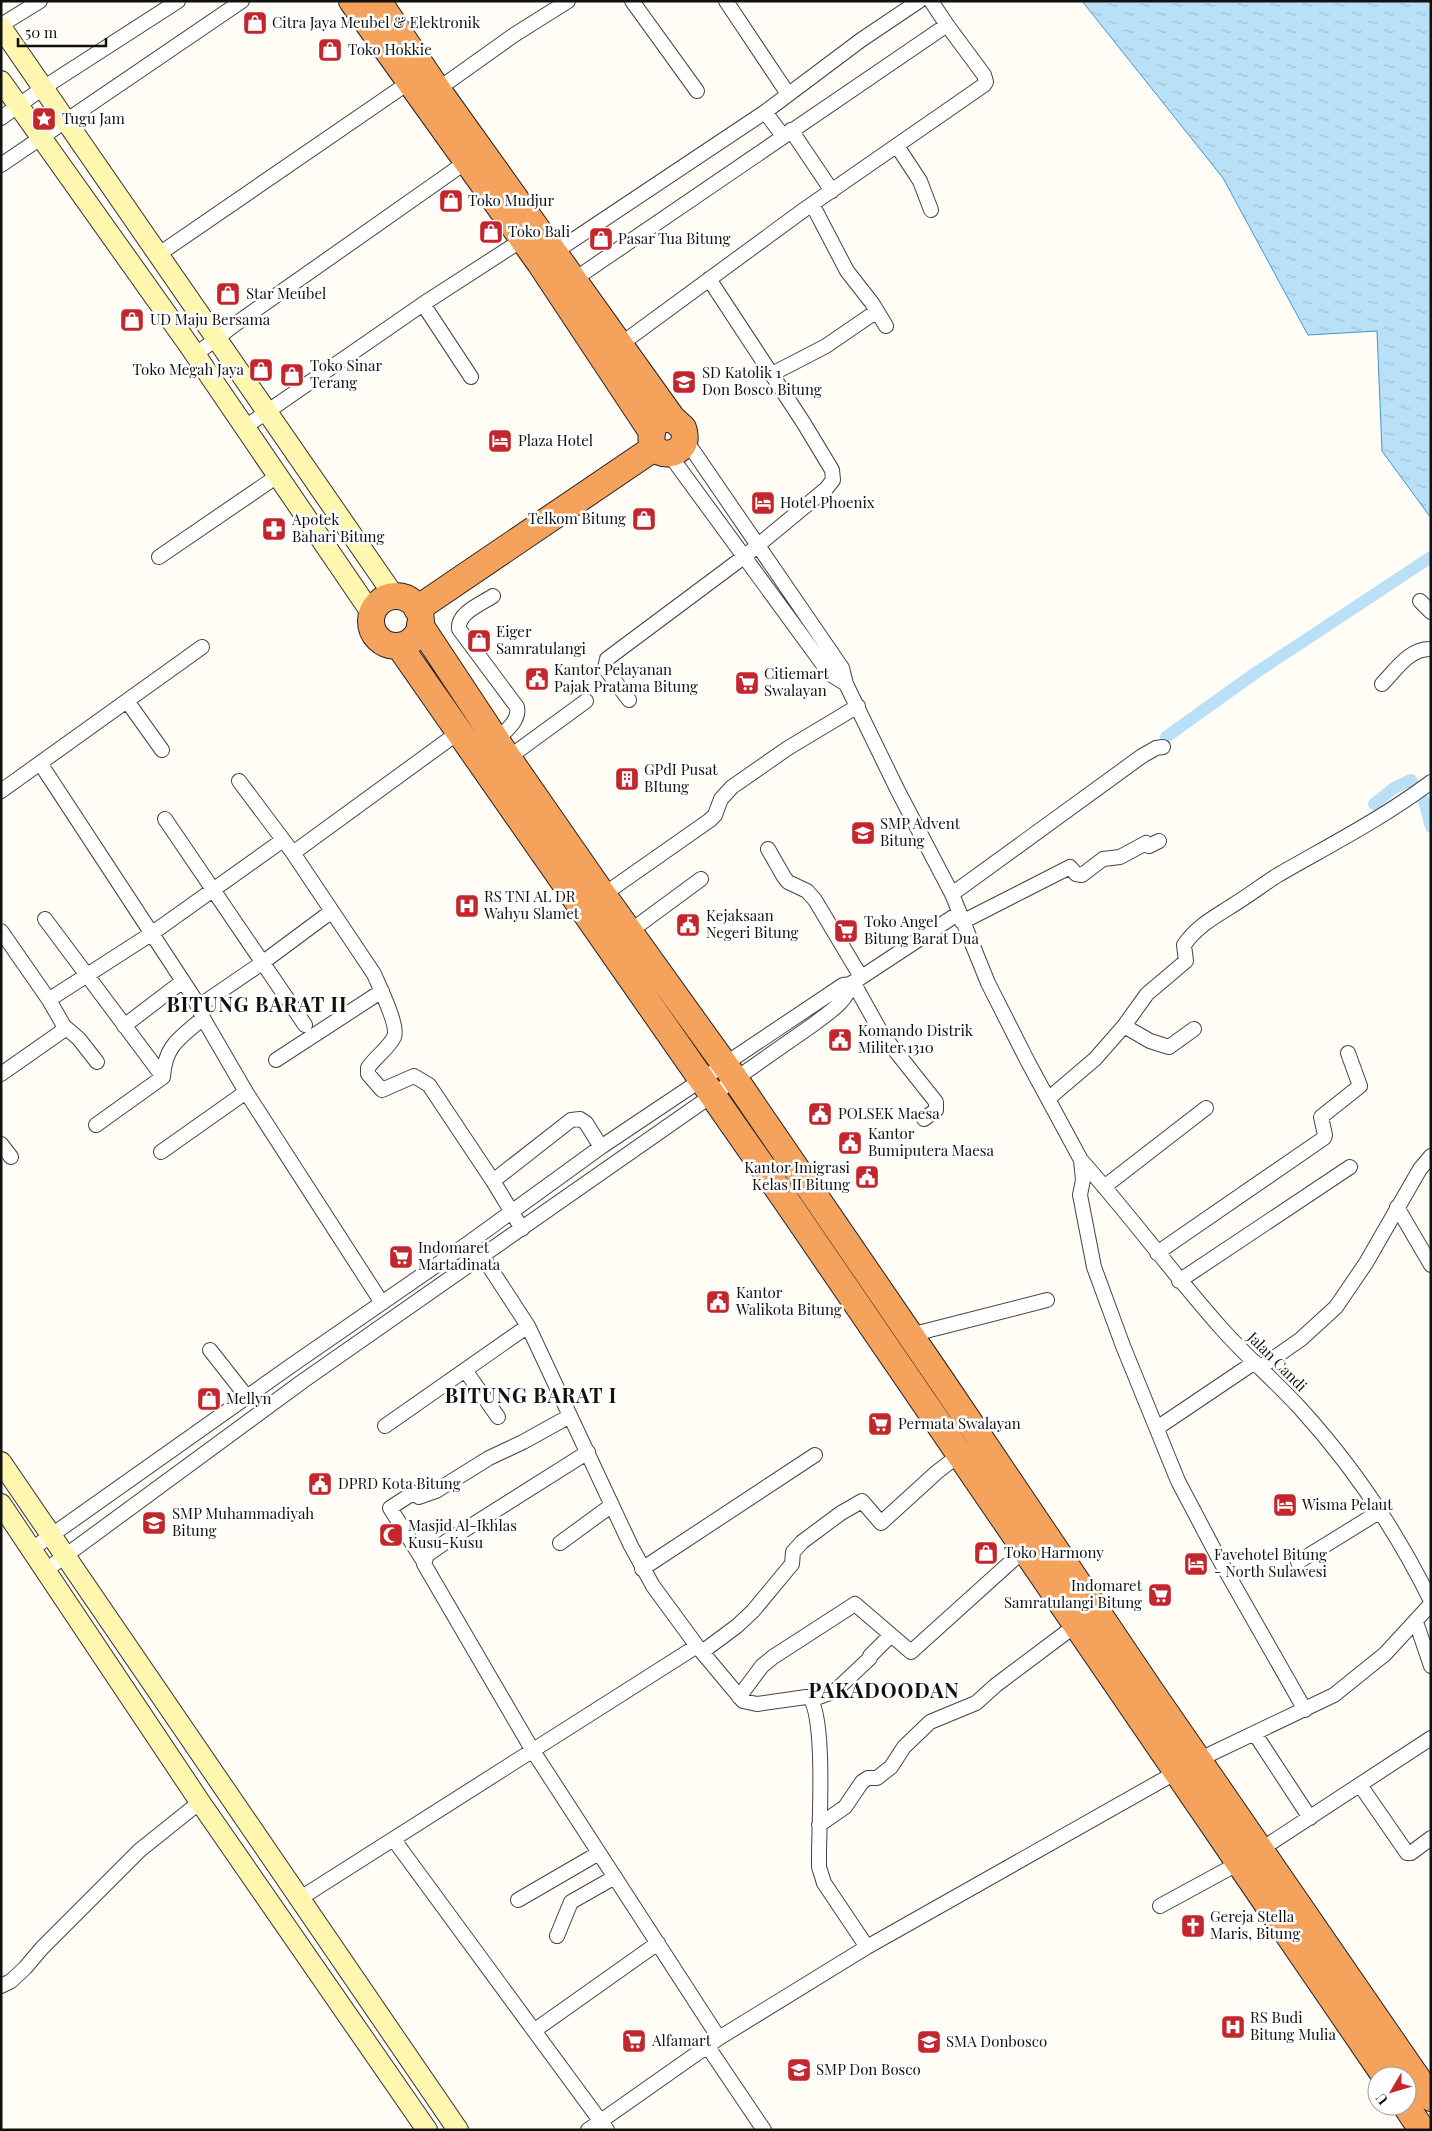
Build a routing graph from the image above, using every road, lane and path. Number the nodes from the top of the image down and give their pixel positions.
1 (40, 1) edge
2 (178, 1) edge
3 (242, 1) edge
4 (352, 1) edge
5 (378, 1) edge
6 (568, 1) edge
7 (632, 1) edge
8 (726, 1) edge
9 (919, 1) edge
10 (931, 1) edge
11 (947, 25) junction
12 (1, 26) edge
13 (1, 81) edge
14 (424, 85) junction
15 (43, 88) junction
16 (697, 91) dead end
17 (788, 94) junction
18 (18, 105) junction
19 (765, 112) junction
20 (1, 118) edge
21 (67, 121) junction
22 (787, 133) junction
23 (42, 138) junction
24 (897, 146) junction
25 (466, 162) junction
26 (1, 165) edge
27 (832, 191) junction
28 (812, 204) junction
29 (932, 210) dead end
30 (522, 240) junction
31 (159, 254) junction
32 (547, 257) junction
33 (709, 279) junction
34 (566, 285) junction
35 (424, 304) junction
36 (877, 311) junction
37 (886, 326) dead end
38 (218, 337) junction
39 (621, 344) junction
40 (195, 355) junction
41 (772, 374) junction
42 (471, 377) dead end
43 (268, 410) junction
44 (245, 427) junction
45 (666, 438) junction
46 (279, 475) junction
47 (758, 545) junction
48 (745, 556) junction
49 (159, 557) dead end
50 (493, 596) dead end
51 (1420, 601) dead end
52 (411, 610) junction
53 (1431, 612) edge
54 (372, 614) junction
55 (202, 647) dead end
56 (400, 647) junction
57 (1431, 649) edge
58 (846, 684) junction
59 (1382, 684) dead end
60 (629, 700) dead end
61 (127, 701) junction
62 (586, 701) dead end
63 (858, 706) junction
64 (459, 732) junction
65 (1163, 747) dead end
66 (502, 749) junction
67 (162, 750) dead end
68 (40, 763) junction
69 (239, 781) dead end
70 (1423, 788) edge
71 (1, 791) edge
72 (165, 819) dead end
73 (283, 840) junction
74 (1159, 841) dead end
75 (768, 849) dead end
76 (293, 853) junction
77 (587, 872) junction
78 (701, 879) dead end
79 (566, 888) junction
80 (214, 890) junction
81 (952, 894) junction
82 (603, 896) junction
83 (332, 911) junction
84 (961, 918) junction
85 (45, 919) dead end
86 (1, 931) edge
87 (629, 932) junction
88 (151, 934) junction
89 (262, 963) junction
90 (87, 974) junction
91 (183, 981) junction
92 (855, 981) junction
93 (382, 991) junction
94 (53, 997) dead end
95 (201, 1012) junction
96 (305, 1025) dead end
97 (64, 1026) junction
98 (124, 1026) junction
99 (1124, 1026) junction
100 (779, 1028) junction
101 (1194, 1029) dead end
102 (789, 1041) junction
103 (1348, 1053) dead end
104 (276, 1060) dead end
105 (97, 1062) dead end
106 (729, 1071) junction
107 (1, 1074) edge
108 (162, 1077) junction
109 (707, 1087) junction
110 (246, 1092) junction
111 (1048, 1099) junction
112 (1206, 1108) dead end
113 (924, 1119) dead end
114 (96, 1125) dead end
115 (1, 1144) edge
116 (601, 1147) junction
117 (161, 1152) dead end
118 (1431, 1156) edge
119 (11, 1157) dead end
120 (1081, 1160) junction
121 (1350, 1167) dead end
122 (493, 1181) junction
123 (1104, 1186) junction
124 (1397, 1207) junction
125 (511, 1212) junction
126 (522, 1229) junction
127 (1157, 1253) junction
128 (483, 1257) junction
129 (1431, 1265) edge
130 (1179, 1281) junction
131 (1048, 1300) dead end
132 (382, 1303) junction
133 (528, 1326) junction
134 (910, 1335) junction
135 (210, 1350) dead end
136 (1258, 1364) junction
137 (292, 1365) junction
138 (465, 1370) junction
139 (303, 1381) junction
140 (247, 1397) junction
141 (570, 1416) junction
142 (498, 1417) dead end
143 (385, 1426) dead end
144 (1157, 1428) junction
145 (177, 1447) junction
146 (588, 1452) junction
147 (815, 1455) dead end
148 (959, 1455) junction
149 (1, 1462) edge
150 (189, 1464) junction
151 (1, 1504) edge
152 (612, 1505) junction
153 (1380, 1512) junction
154 (51, 1535) junction
155 (560, 1543) dead end
156 (32, 1550) junction
157 (1024, 1550) junction
158 (66, 1557) junction
159 (424, 1562) junction
160 (1298, 1562) dead end
161 (642, 1569) junction
162 (46, 1570) junction
163 (1431, 1602) edge
164 (1416, 1622) junction
165 (1076, 1625) junction
166 (891, 1635) junction
167 (700, 1649) junction
168 (1431, 1666) edge
169 (739, 1697) junction
170 (811, 1700) junction
171 (1305, 1710) junction
172 (1255, 1734) junction
173 (1431, 1738) edge
174 (533, 1751) junction
175 (1188, 1766) junction
176 (1360, 1785) junction
177 (200, 1802) junction
178 (1310, 1818) junction
179 (819, 1825) junction
180 (1431, 1838) edge
181 (394, 1840) junction
182 (599, 1852) junction
183 (1250, 1857) junction
184 (614, 1877) junction
185 (298, 1899) junction
186 (518, 1900) dead end
187 (1160, 1906) dead end
188 (557, 1936) dead end
189 (658, 1943) junction
190 (867, 1946) junction
191 (1, 1986) edge
192 (535, 2030) junction
193 (1373, 2037) junction
194 (714, 2042) junction
195 (1382, 2066) edge
196 (1431, 2098) edge
197 (604, 2126) edge
198 (427, 2130) edge
199 (458, 2130) edge
200 (588, 2130) edge
201 (764, 2130) edge

1 - 12 street
2 - 15 street
3 - 21 street
4 - 14 highway
5 - 14 highway
6 - 14 street
7 - 16 street
8 - 17 street
9 - 17 street
10 - 11 street
11 - 22 street
11 - 24 street
12 - 15 street
13 - 18 street
14 - 25 highway
14 - 31 street
14 - 32 highway
15 - 18 street
15 - 21 street
17 - 19 street
18 - 20 street
18 - 23 street
19 - 22 street
19 - 32 street
21 - 23 street
21 - 31 street
22 - 27 street
22 - 34 street
23 - 26 street
23 - 40 street
24 - 27 street
24 - 29 street
25 - 30 highway
25 - 38 street
27 - 28 street
28 - 33 street
28 - 36 street
30 - 32 highway
30 - 35 street
31 - 38 street
32 - 34 highway
33 - 39 street
33 - 41 street
34 - 39 highway
34 - 45 highway
35 - 42 street
35 - 43 street
36 - 37 street
36 - 41 street
38 - 40 street
38 - 43 street
39 - 45 highway
40 - 44 street
41 - 47 street
43 - 44 street
43 - 52 street
44 - 46 street
45 - 47 street
45 - 48 street
45 - 52 highway
46 - 49 street
46 - 54 street
47 - 48 street
47 - 58 street
48 - 58 street
48 - 60 street
50 - 66 street
51 - 53 street
52 - 54 highway
52 - 56 highway
52 - 66 highway
54 - 56 highway
55 - 61 street
56 - 64 highway
57 - 59 street
58 - 63 street
61 - 67 street
61 - 68 street
62 - 66 street
63 - 81 street
63 - 82 street
64 - 76 street
64 - 79 highway
65 - 81 street
66 - 77 highway
68 - 71 street
68 - 88 street
69 - 73 street
70 - 99 street
72 - 80 street
73 - 76 street
73 - 80 street
74 - 84 street
75 - 92 street
76 - 83 street
77 - 79 highway
77 - 82 highway
78 - 87 street
79 - 109 highway
80 - 88 street
80 - 89 street
81 - 84 street
82 - 87 highway
83 - 89 street
83 - 93 street
84 - 92 street
84 - 111 street
85 - 90 street
86 - 97 street
87 - 106 highway
88 - 90 street
88 - 91 street
89 - 95 street
89 - 96 street
90 - 94 street
90 - 98 street
91 - 95 street
91 - 98 street
92 - 100 street
92 - 102 street
92 - 113 street
93 - 104 street
93 - 122 street
95 - 108 street
95 - 110 street
97 - 105 street
97 - 107 street
98 - 108 street
99 - 101 street
99 - 111 street
100 - 102 street
100 - 106 street
102 - 106 street
103 - 127 street
106 - 109 street
106 - 109 street
106 - 134 highway
108 - 114 street
109 - 116 street
109 - 126 street
109 - 148 highway
110 - 117 street
110 - 132 street
111 - 120 street
112 - 123 street
115 - 119 street
116 - 122 street
116 - 125 street
118 - 124 street
120 - 123 street, Jalan Candi
120 - 144 street
121 - 130 street
122 - 125 street
123 - 127 street, Jalan Candi
124 - 129 street
124 - 136 street
125 - 126 street
125 - 132 street
126 - 128 street
127 - 130 street, Jalan Candi
128 - 133 street
128 - 139 street
130 - 136 street, Jalan Candi
131 - 134 street
132 - 137 street
133 - 138 street
133 - 141 street
134 - 175 highway
135 - 140 street
136 - 144 street
136 - 153 street, Jalan Candi
137 - 139 street
137 - 140 street
138 - 142 street
138 - 143 street
139 - 150 street
140 - 145 street
141 - 146 street
141 - 159 street
144 - 171 street
145 - 150 street
145 - 154 street
146 - 152 street
146 - 159 street
147 - 161 street
148 - 157 highway
148 - 167 street
149 - 154 street
150 - 158 street
151 - 156 street
152 - 155 street
152 - 161 street
153 - 160 street
153 - 163 street, Jalan Candi
154 - 156 street
154 - 158 street
156 - 162 street
157 - 165 highway
157 - 166 street
158 - 162 street
158 - 185 street
159 - 174 street
161 - 167 street
162 - 177 street
163 - 164 street, Jalan Candi
164 - 168 street
164 - 171 street, Jalan Candi
165 - 175 highway
165 - 179 street
166 - 169 street
166 - 170 street
167 - 169 street
167 - 174 street
169 - 170 street
170 - 179 street
171 - 172 street, Jalan Candi
172 - 175 street, Jalan Candi
172 - 178 street
173 - 176 street
174 - 181 street
174 - 182 street
175 - 183 highway
175 - 190 street, Jalan Candi
176 - 178 street
176 - 180 street
177 - 191 street
177 - 198 street
178 - 183 street
179 - 190 street
181 - 185 street
181 - 192 street
182 - 184 street
182 - 186 street
183 - 187 street
183 - 193 highway
184 - 188 street
184 - 189 street
185 - 199 street
189 - 192 street
189 - 194 street
190 - 194 street, Jalan Candi
192 - 197 street
193 - 195 highway
193 - 196 highway
194 - 197 street, Jalan Candi
194 - 201 street
197 - 200 street, Jalan Candi

